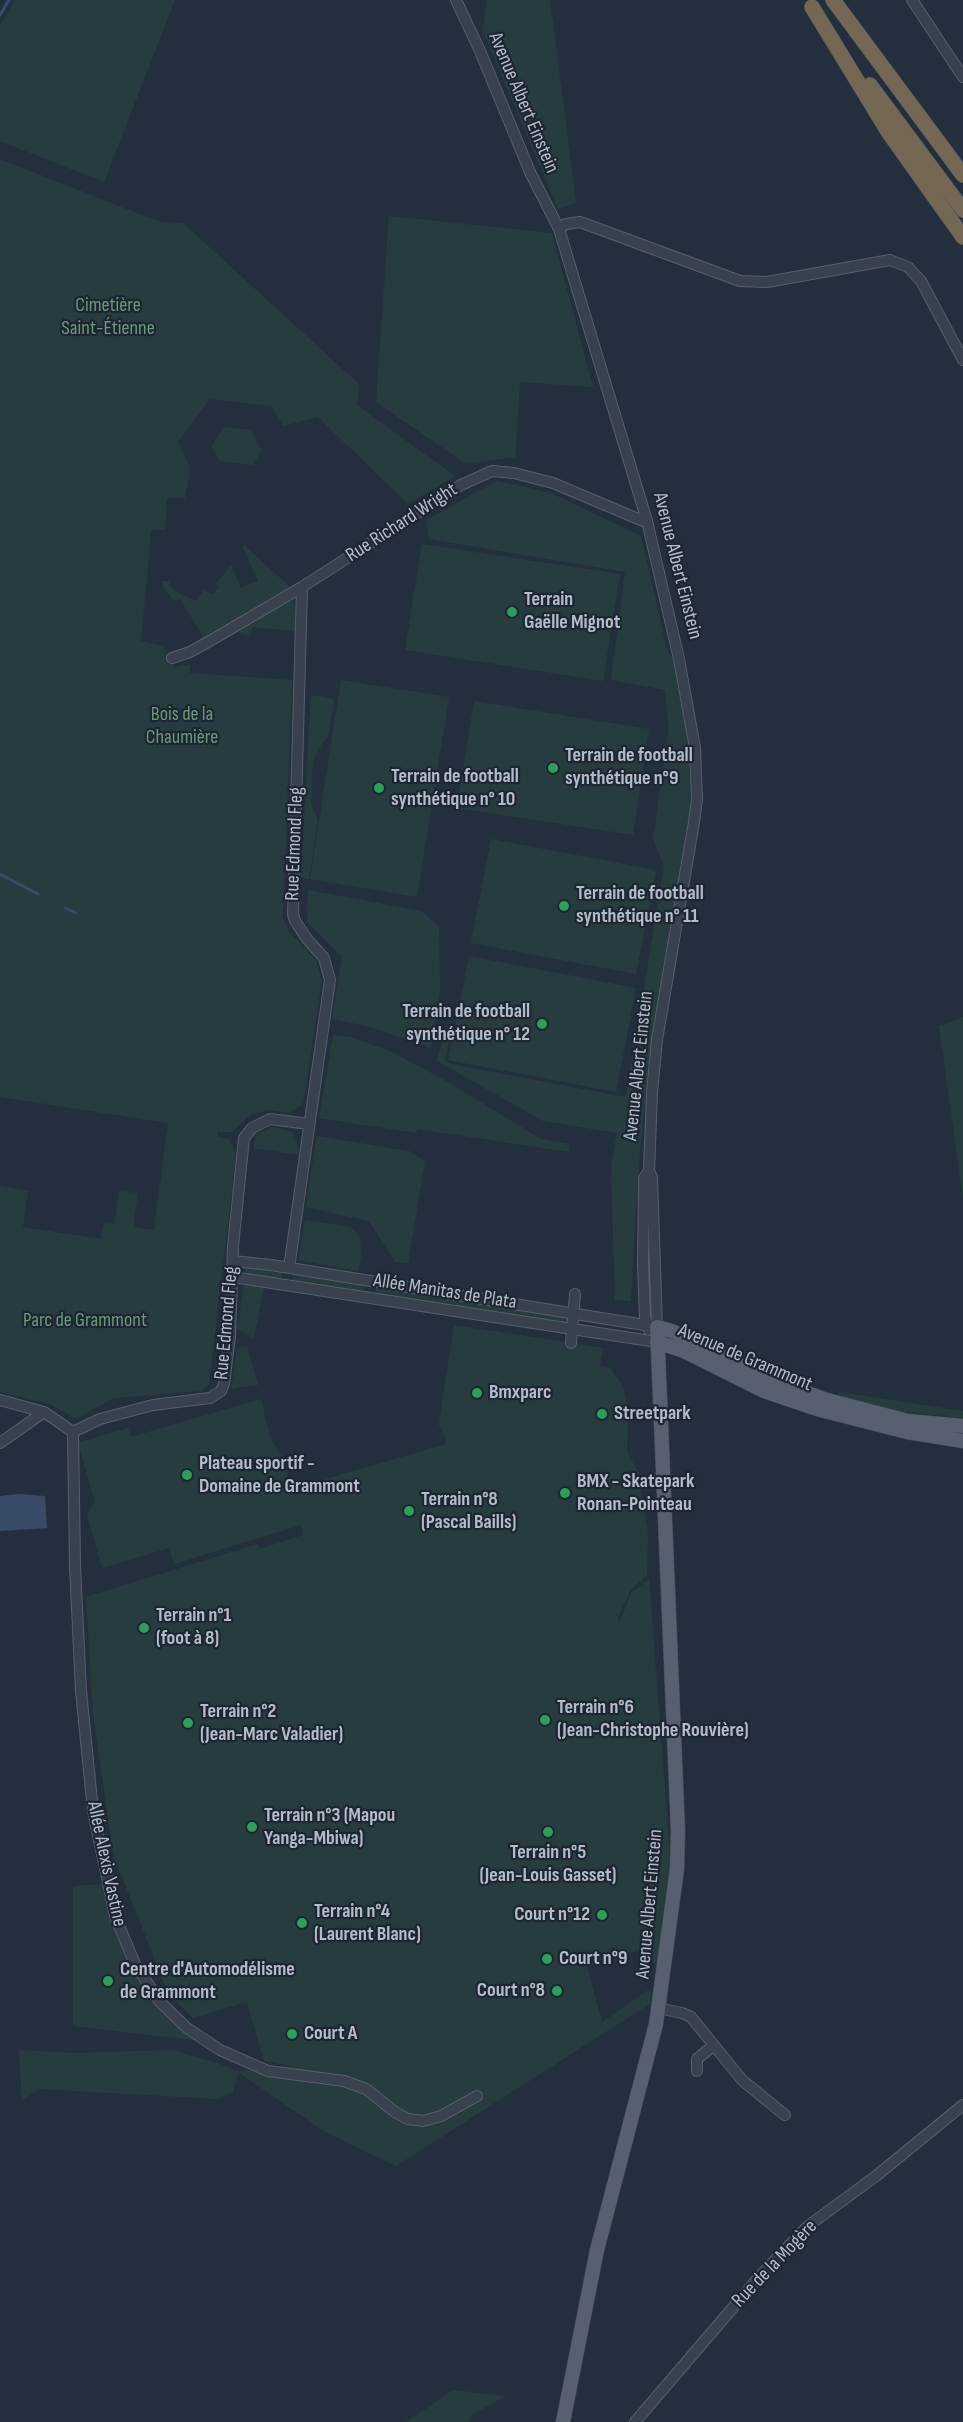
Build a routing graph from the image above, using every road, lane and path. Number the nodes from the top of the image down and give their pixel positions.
1 (456, 0) edge
2 (832, 0) edge
3 (912, 0) edge
4 (809, 4) edge
5 (963, 77) edge
6 (963, 175) edge
7 (963, 210) edge
8 (559, 229) junction
9 (963, 237) edge
10 (963, 360) edge
11 (647, 520) junction
12 (302, 587) junction
13 (172, 658) dead end
14 (309, 1124) junction
15 (233, 1261) junction
16 (289, 1268) junction
17 (233, 1276) junction
18 (575, 1294) dead end
19 (574, 1312) junction
20 (652, 1326) junction
21 (572, 1330) junction
22 (570, 1342) dead end
23 (657, 1342) junction
24 (684, 1351) junction
25 (658, 1369) junction
26 (0, 1400) edge
27 (822, 1405) junction
28 (44, 1412) junction
29 (963, 1426) edge
30 (73, 1432) junction
31 (963, 1441) edge
32 (0, 1443) edge
33 (658, 2008) junction
34 (714, 2045) junction
35 (697, 2071) dead end
36 (477, 2096) dead end
37 (963, 2104) edge
38 (785, 2115) dead end
39 (563, 2422) edge
40 (635, 2422) edge

1 - 8 street, Avenue Albert Einstein
2 - 6 highway
3 - 5 street
4 - 7 highway
4 - 9 highway
8 - 10 street
8 - 11 street, Avenue Albert Einstein
11 - 12 street, Rue Richard Wright
11 - 20 street, Avenue Albert Einstein
12 - 13 street, Rue Richard Wright
12 - 14 street, Rue Edmond Fleg
14 - 15 street, Rue Edmond Fleg
14 - 16 street, Rue Edmond Fleg
15 - 16 street, Allée Manitas de Plata
15 - 17 street, Rue Edmond Fleg
16 - 19 street, Allée Manitas de Plata
17 - 21 street, Allée Manitas de Plata
17 - 30 street, Rue Edmond Fleg
18 - 19 street
19 - 20 street, Allée Manitas de Plata
19 - 21 street
20 - 23 main road, Avenue Albert Einstein
20 - 27 main road, Avenue de Grammont
21 - 22 street
21 - 23 street, Allée Manitas de Plata
23 - 24 main road, Avenue de Grammont
23 - 25 main road, Avenue Albert Einstein
24 - 25 main road
24 - 27 main road, Avenue de Grammont
25 - 33 main road, Avenue Albert Einstein
26 - 28 street
27 - 29 main road, Avenue de Grammont
27 - 31 main road, Avenue de Grammont
28 - 30 street
28 - 32 street
30 - 36 street, Allée Alexis Vastine
33 - 34 street
33 - 39 main road, Avenue Albert Einstein
34 - 35 street
34 - 38 street
37 - 40 street, Rue de la Mogère

